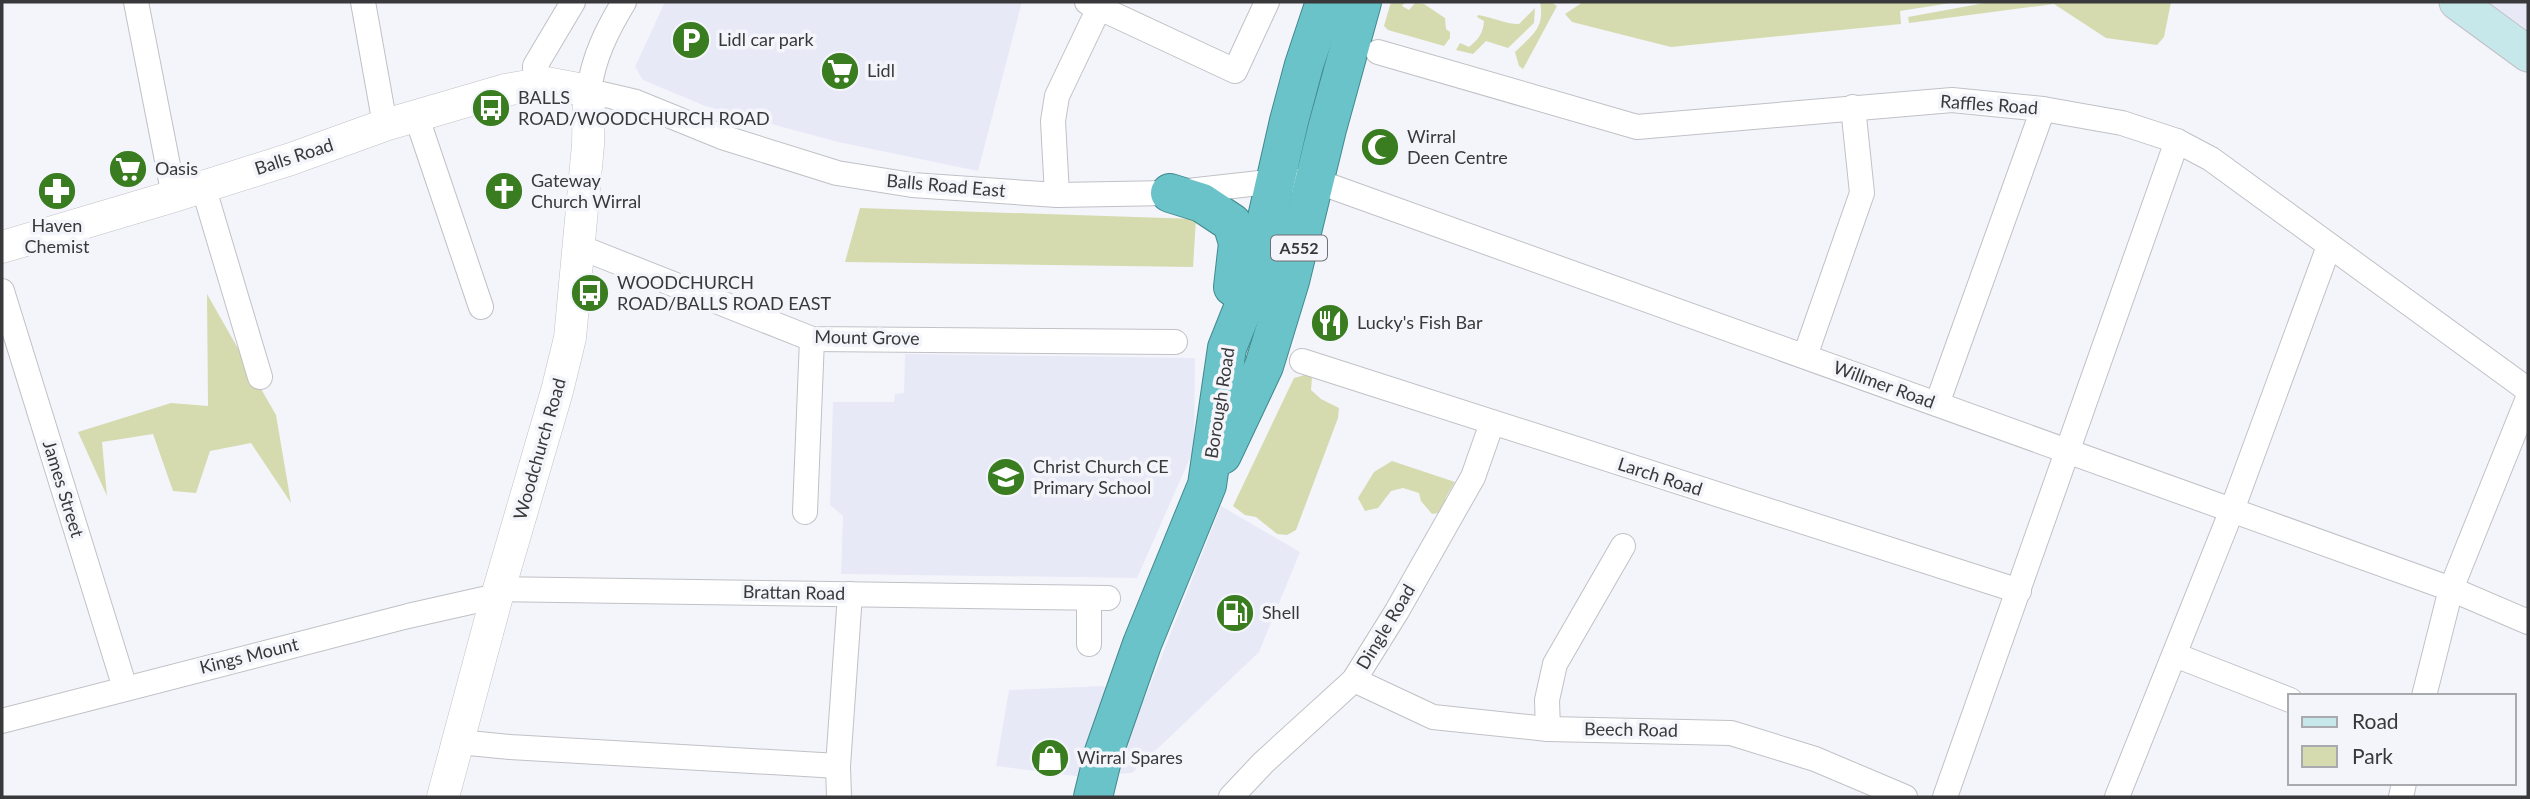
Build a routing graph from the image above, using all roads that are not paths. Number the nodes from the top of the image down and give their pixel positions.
1 (136, 2) edge
2 (363, 2) edge
3 (573, 2) edge
4 (624, 2) edge
5 (1267, 2) edge
6 (1325, 2) edge
7 (1362, 2) edge
8 (2457, 2) edge
9 (1093, 5) edge
10 (1378, 52) dead end
11 (2528, 54) edge
12 (535, 83) junction
13 (589, 92) junction
14 (1853, 107) junction
15 (2043, 109) junction
16 (416, 115) junction
17 (385, 125) junction
18 (2177, 141) junction
19 (1277, 181) junction
20 (1316, 181) junction
21 (188, 191) junction
22 (1170, 193) junction
23 (1058, 195) junction
24 (577, 246) junction
25 (2329, 246) junction
26 (2, 247) edge
27 (2, 290) edge
28 (481, 307) dead end
29 (812, 339) junction
30 (1175, 342) dead end
31 (1227, 348) junction
32 (1805, 356) junction
33 (1302, 361) dead end
34 (260, 377) dead end
35 (2528, 390) edge
36 (2528, 398) edge
37 (1937, 404) junction
38 (1492, 423) junction
39 (2068, 451) junction
40 (1207, 485) junction
41 (2232, 510) junction
42 (805, 512) dead end
43 (1623, 546) dead end
44 (2451, 589) junction
45 (498, 592) junction
46 (2019, 592) junction
47 (850, 594) junction
48 (2528, 622) edge
49 (1089, 644) dead end
50 (2175, 655) junction
51 (1354, 680) junction
52 (125, 688) junction
53 (2425, 694) edge
54 (2288, 699) edge
55 (2, 721) edge
56 (1548, 729) junction
57 (458, 742) junction
58 (838, 766) junction
59 (443, 797) edge
60 (839, 797) edge
61 (1093, 797) edge
62 (1231, 797) edge
63 (1905, 797) edge
64 (1945, 797) edge
65 (2117, 797) edge

1 - 21 street
2 - 17 street
3 - 12 street
4 - 13 street
5 - 9 street
6 - 19 highway, Borough Road / A552
7 - 20 highway, A552
8 - 11 main road
9 - 23 street
10 - 14 street, Raffles Road
12 - 13 street, Balls Road
12 - 16 street, Balls Road
13 - 23 street, Balls Road East
13 - 24 street, Woodchurch Road
14 - 15 street, Raffles Road
14 - 32 street
15 - 18 street, Raffles Road
15 - 37 street
16 - 17 street, Balls Road
16 - 28 street
17 - 21 street, Balls Road
18 - 25 street, Raffles Road
18 - 39 street
19 - 20 street, Balls Road East
19 - 22 street, Balls Road East
19 - 31 highway, Borough Road / A552
20 - 32 street, Willmer Road
20 - 40 highway, A552
21 - 26 street, Balls Road
21 - 34 street
22 - 23 street, Balls Road East
22 - 31 highway
24 - 29 street, Mount Grove
24 - 45 street, Woodchurch Road
25 - 35 street, Raffles Road
25 - 41 street
27 - 52 street, James Street
29 - 30 street, Mount Grove
29 - 42 street
31 - 40 highway, Borough Road / A552
32 - 37 street, Willmer Road
33 - 38 street, Larch Road
36 - 44 street
37 - 39 street, Willmer Road
38 - 46 street, Larch Road
38 - 51 street, Dingle Road
39 - 41 street, Willmer Road
39 - 46 street
40 - 61 highway, Borough Road / A552
41 - 44 street, Willmer Road
41 - 50 street
43 - 56 street
44 - 48 street, Willmer Road
44 - 53 street
45 - 47 street, Brattan Road
45 - 52 street, Kings Mount
45 - 57 street, Woodchurch Road
46 - 64 street
47 - 49 street, Brattan Road
47 - 58 street
50 - 54 street
50 - 65 street
51 - 56 street, Beech Road
51 - 62 street, Dingle Road
52 - 55 street, Kings Mount
56 - 63 street, Beech Road
57 - 58 street
57 - 59 street, Woodchurch Road
58 - 60 street

